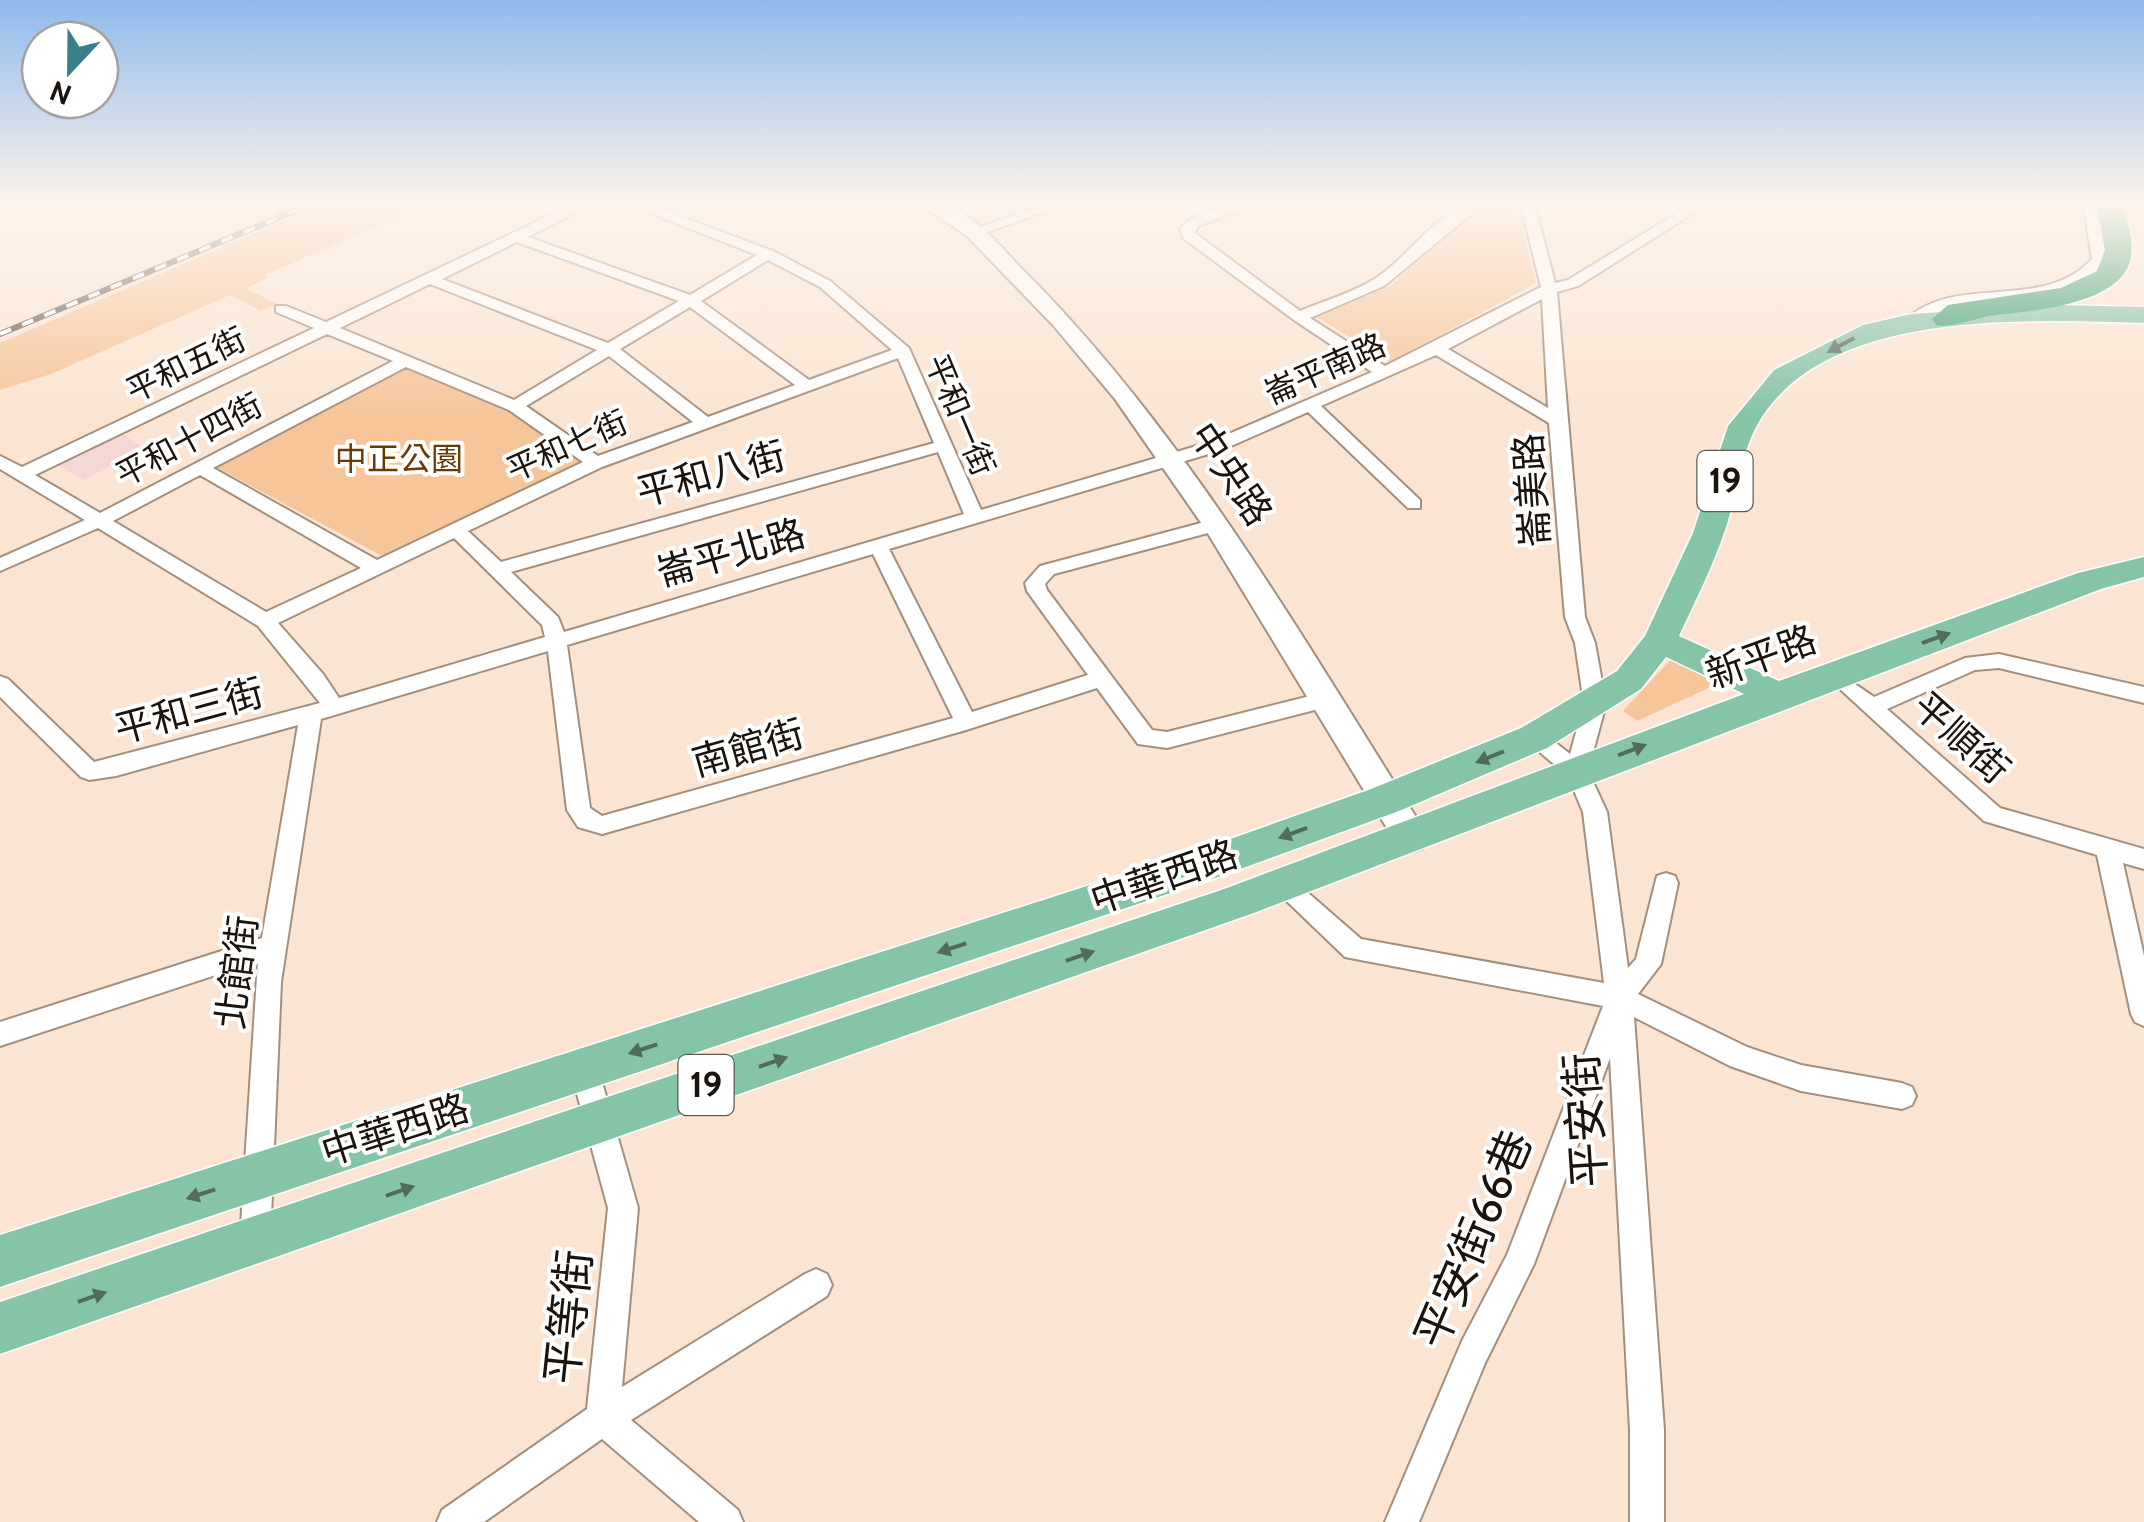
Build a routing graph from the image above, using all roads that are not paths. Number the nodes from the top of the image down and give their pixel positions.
1 (442, 273) edge
2 (616, 273) edge
3 (736, 273) edge
4 (804, 273) edge
5 (1015, 273) edge
6 (1239, 273) edge
7 (1391, 273) edge
8 (1545, 273) edge
9 (1588, 273) edge
10 (2087, 273) edge
11 (2112, 273) edge
12 (430, 279) junction
13 (1549, 290) junction
14 (690, 300) junction
15 (281, 309) dead end
16 (2144, 315) edge
17 (1299, 317) junction
18 (1946, 319) junction
19 (1911, 322) junction
20 (326, 328) junction
21 (1437, 349) junction
22 (611, 350) junction
23 (903, 351) junction
24 (403, 362) junction
25 (1385, 373) junction
26 (806, 385) junction
27 (1311, 405) junction
28 (515, 406) junction
29 (704, 422) junction
30 (1560, 422) junction
31 (942, 446) junction
32 (1171, 458) junction
33 (0, 461) edge
34 (596, 464) junction
35 (200, 468) junction
36 (22, 474) junction
37 (1414, 504) dead end
38 (974, 515) junction
39 (101, 520) junction
40 (1216, 525) junction
41 (456, 530) junction
42 (878, 546) junction
43 (0, 565) edge
44 (2144, 567) edge
45 (376, 568) junction
46 (500, 569) junction
47 (265, 621) junction
48 (558, 640) junction
49 (1660, 641) junction
50 (1103, 678) junction
51 (0, 684) edge
52 (1852, 690) dead end
53 (2144, 694) edge
54 (1776, 696) junction
55 (1322, 701) junction
56 (1595, 704) junction
57 (1874, 706) junction
58 (322, 710) junction
59 (966, 722) junction
60 (1534, 738) junction
61 (1577, 771) junction
62 (1385, 800) junction
63 (1411, 838) junction
64 (2108, 850) junction
65 (2144, 859) edge
66 (1666, 883) dead end
67 (1282, 885) junction
68 (274, 945) junction
69 (1619, 997) junction
70 (2144, 1014) edge
71 (0, 1034) edge
72 (584, 1068) junction
73 (1902, 1096) dead end
74 (600, 1122) junction
75 (258, 1175) junction
76 (255, 1241) junction
77 (0, 1261) edge
78 (816, 1285) dead end
79 (0, 1328) edge
80 (603, 1418) junction
81 (454, 1522) edge
82 (726, 1522) edge
83 (1402, 1522) edge
84 (1647, 1522) edge

1 - 12 street, 平和五街
2 - 14 street
3 - 14 street
4 - 23 street, 平和一街
5 - 32 street, 中央路
6 - 17 street
7 - 17 street
8 - 13 street, 崙美路
9 - 13 street, 崙平南路
10 - 19 street
11 - 18 highway
12 - 20 street, 平和五街
12 - 22 street
13 - 21 street, 崙平南路
13 - 30 street, 崙美路
14 - 22 street
14 - 26 street
15 - 20 street
16 - 18 main road, 中華西路 / 19
17 - 25 street
18 - 19 main road, 中華西路 / 19
19 -> 49 main road, 中華西路 / 19
20 - 24 street
20 - 36 street, 平和五街
21 - 25 street, 崙平南路
21 - 30 street
22 - 28 street
22 - 29 street
23 - 26 street, 平和七街
23 - 31 street, 平和一街
24 - 28 street
24 - 35 street, 平和十四街
25 - 27 street, 崙平南路
26 - 29 street, 平和七街
27 - 32 street, 崙平南路
27 - 37 street
28 - 34 street
29 - 34 street, 平和七街
30 - 56 street, 崙美路
31 - 38 street, 平和一街
31 - 46 street, 平和八街
32 - 38 street, 崙平北路
32 - 40 street, 中央路
33 - 36 street
34 - 41 street, 平和七街
35 - 39 street, 平和十四街
35 - 45 street
36 - 39 street
38 - 42 street, 崙平北路
39 - 43 street, 平和十四街
39 - 47 street
40 - 50 street
40 - 55 street, 中央路
41 - 45 street, 平和七街
41 - 46 street
42 - 48 street, 崙平北路
42 - 59 street
54 -> 44 main road, 新平路 / 19
45 - 47 street, 平和七街
46 - 48 street
47 - 58 street
48 - 58 street, 崙平北路
48 - 59 street, 南館街
49 - 54 main road
49 - 56 main road, 中華西路 / 19
50 - 55 street
50 - 59 street, 南館街
51 - 58 street, 平和三街
52 - 57 street, 平順街
53 - 57 street
61 -> 54 main road, 新平路 / 19
55 - 62 street, 中央路
56 - 60 main road, 中華西路 / 19
56 - 61 street, 崙美路
57 - 64 street, 平順街
58 - 68 street, 北館街
60 - 61 street
60 -> 62 main road, 中華西路 / 19
61 - 63 main road, 新平路 / 19
61 - 69 street, 平安街
62 - 63 street, 中央路
62 -> 72 main road, 中華西路 / 19
63 - 67 main road, 中華西路 / 19
64 - 65 street, 平順街
64 - 70 street
66 - 69 street, 平安街66巷
67 - 69 street
74 -> 67 main road, 中華西路 / 19
68 - 71 street
68 - 75 street, 北館街
69 - 73 street
69 - 83 street, 平安街66巷
69 - 84 street, 平安街
72 - 74 street, 平等街
72 - 75 main road, 中華西路 / 19
76 -> 74 main road, 中華西路 / 19
74 - 80 street, 平等街
75 - 76 street, 北館街
75 -> 77 main road, 中華西路 / 19
79 -> 76 main road, 中華西路 / 19
78 - 80 street
80 - 81 street
80 - 82 street, 平等街

